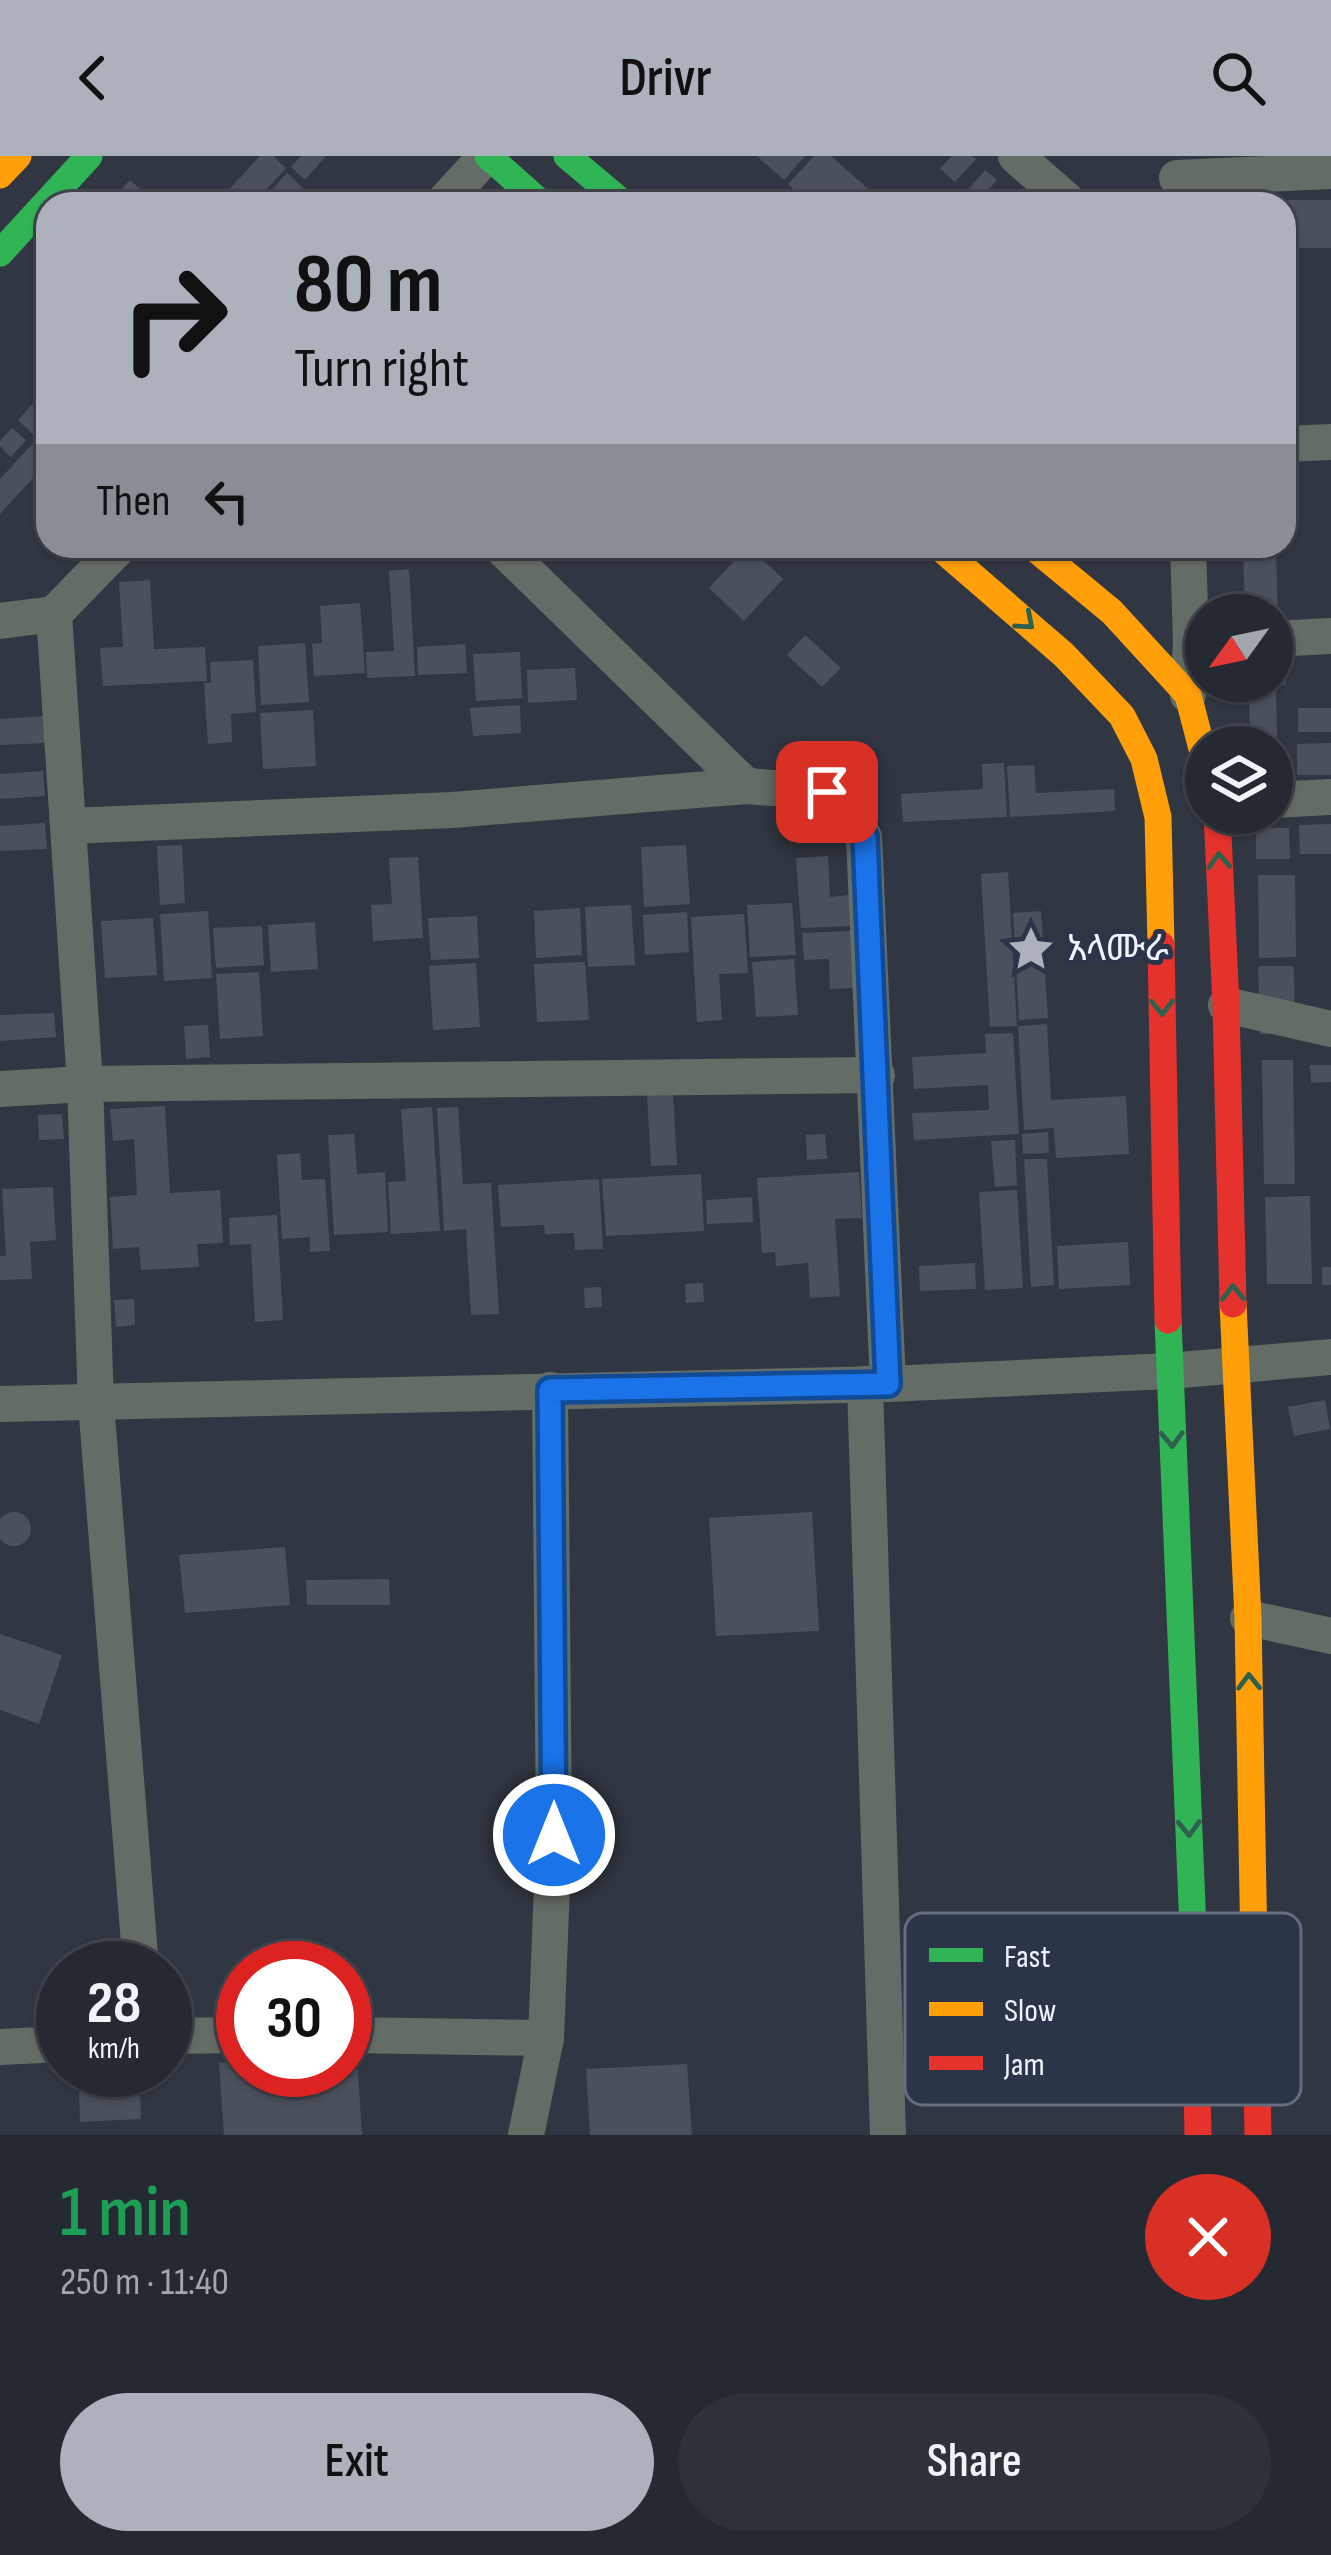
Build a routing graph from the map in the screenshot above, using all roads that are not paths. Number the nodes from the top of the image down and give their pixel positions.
1 (18, 156) edge
2 (89, 156) edge
3 (487, 156) edge
4 (567, 156) edge
5 (1016, 156) edge
6 (1331, 171) edge
7 (0, 175) edge
8 (1177, 180) edge
9 (56, 192) edge
10 (453, 192) edge
11 (528, 192) edge
12 (610, 192) edge
13 (1057, 192) edge
14 (36, 214) edge
15 (0, 253) edge
16 (1331, 442) edge
17 (1296, 443) edge
18 (108, 558) edge
19 (512, 558) edge
20 (952, 558) edge
21 (1047, 558) edge
22 (1189, 558) edge
23 (1193, 594) edge
24 (54, 614) junction
25 (0, 621) edge
26 (1331, 637) edge
27 (1293, 638) edge
28 (1185, 691) edge
29 (746, 786) junction
30 (1331, 797) edge
31 (1293, 799) edge
32 (70, 826) junction
33 (1218, 834) edge
34 (1226, 1005) junction
35 (1331, 1029) edge
36 (877, 1075) junction
37 (86, 1084) junction
38 (0, 1089) edge
39 (1331, 1357) edge
40 (1234, 1365) junction
41 (1169, 1371) junction
42 (876, 1384) junction
43 (550, 1390) junction
44 (96, 1403) junction
45 (0, 1404) edge
46 (1248, 1618) junction
47 (1331, 1636) edge
48 (1193, 1913) edge
49 (1254, 1913) edge
50 (139, 1941) edge
51 (372, 2035) edge
52 (546, 2038) junction
53 (36, 2046) edge
54 (0, 2048) edge
55 (1198, 2105) edge
56 (1257, 2105) edge
57 (526, 2135) edge
58 (888, 2135) edge
59 (1198, 2135) edge
60 (1258, 2135) edge

1 - 7 main road
2 - 9 main road
3 - 10 street
3 - 11 main road
4 - 12 main road
5 - 13 street
6 - 8 street
14 - 15 main road
16 - 17 street
18 - 24 street
19 - 29 street
20 -> 41 main road
21 - 28 main road
22 - 23 street
24 - 25 street
24 - 32 street
26 - 27 street
29 - 32 street
29 - 36 street
30 - 31 street
32 - 37 street
34 -> 33 main road
34 - 35 street
40 -> 34 main road
36 - 37 street
36 - 42 street
37 - 38 street
37 - 44 street
39 - 40 street
40 - 41 street
40 - 46 main road
41 - 42 street
41 -> 48 main road
42 - 43 street
42 - 58 street
43 - 44 street
43 - 52 street
44 - 45 street
44 - 50 street
46 - 47 street
49 -> 46 main road
51 - 52 street
52 - 57 street
53 - 54 street
55 -> 59 main road
60 -> 56 main road

